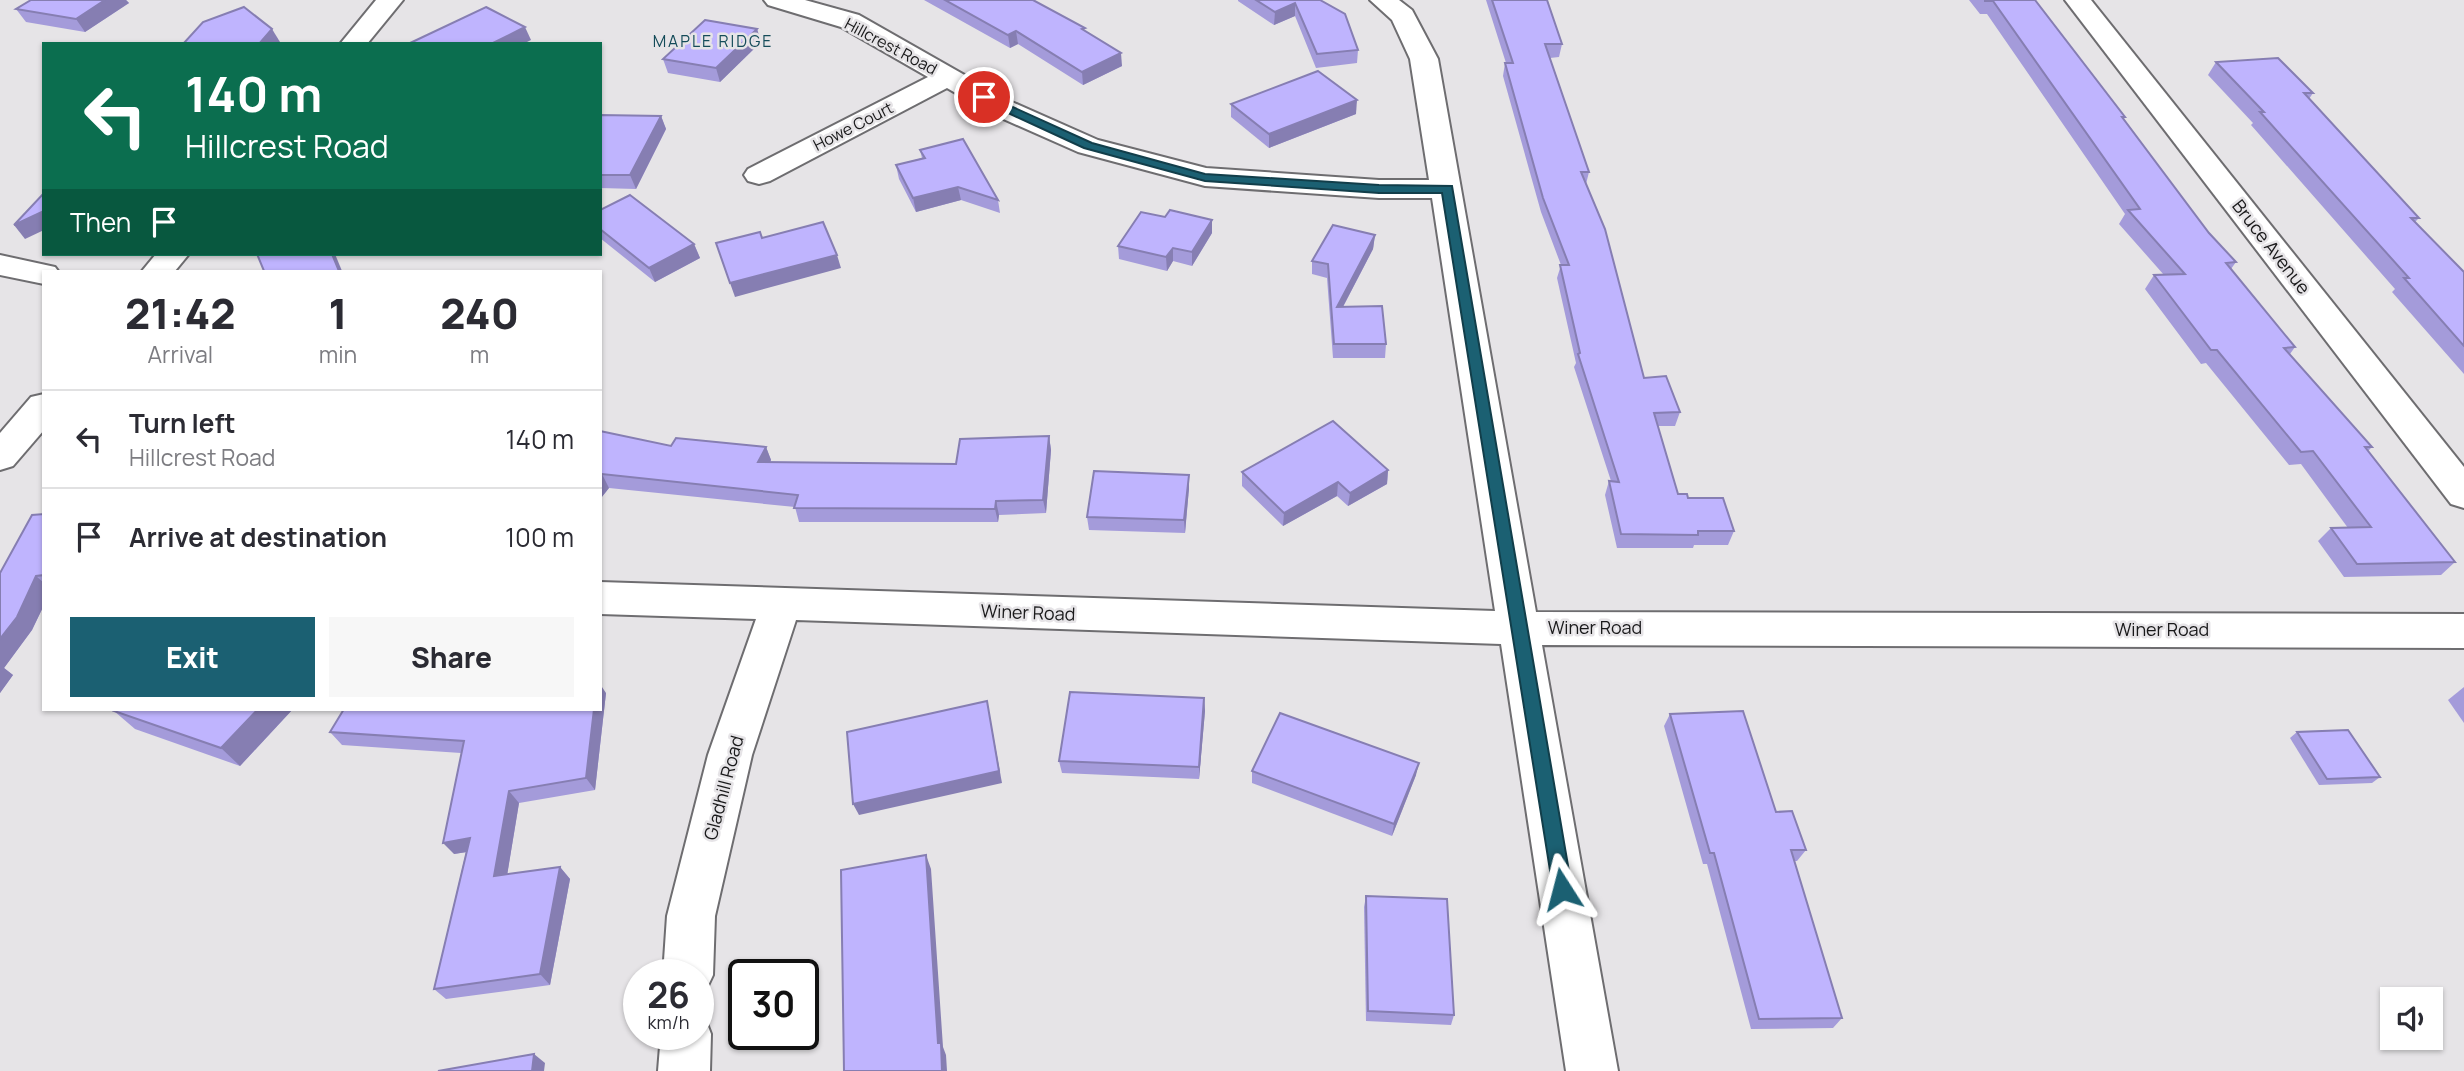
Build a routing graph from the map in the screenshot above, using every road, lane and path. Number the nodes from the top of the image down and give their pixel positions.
1 (390, 0) edge
2 (777, 0) edge
3 (1383, 0) edge
4 (2078, 0) edge
5 (355, 42) edge
6 (948, 77) junction
7 (759, 175) dead end
8 (1447, 189) junction
9 (171, 256) edge
10 (0, 265) edge
11 (159, 270) edge
12 (42, 274) edge
13 (42, 408) edge
14 (0, 457) edge
15 (2464, 494) edge
16 (602, 598) edge
17 (781, 605) junction
18 (1520, 628) junction
19 (2464, 631) edge
20 (689, 959) edge
21 (685, 1050) edge
22 (684, 1071) edge
23 (1592, 1071) edge

1 - 5 street
2 - 6 street, Hillcrest Road
3 - 8 street
4 - 15 street, Bruce Avenue
6 - 7 street, Howe Court
6 - 8 street, Hillcrest Road
8 - 18 street
9 - 11 street
10 - 12 street
13 - 14 street
16 - 17 street, Winer Road
17 - 18 street, Winer Road
17 - 20 street, Gladhill Road
18 - 19 street, Winer Road
18 - 23 street
21 - 22 street

